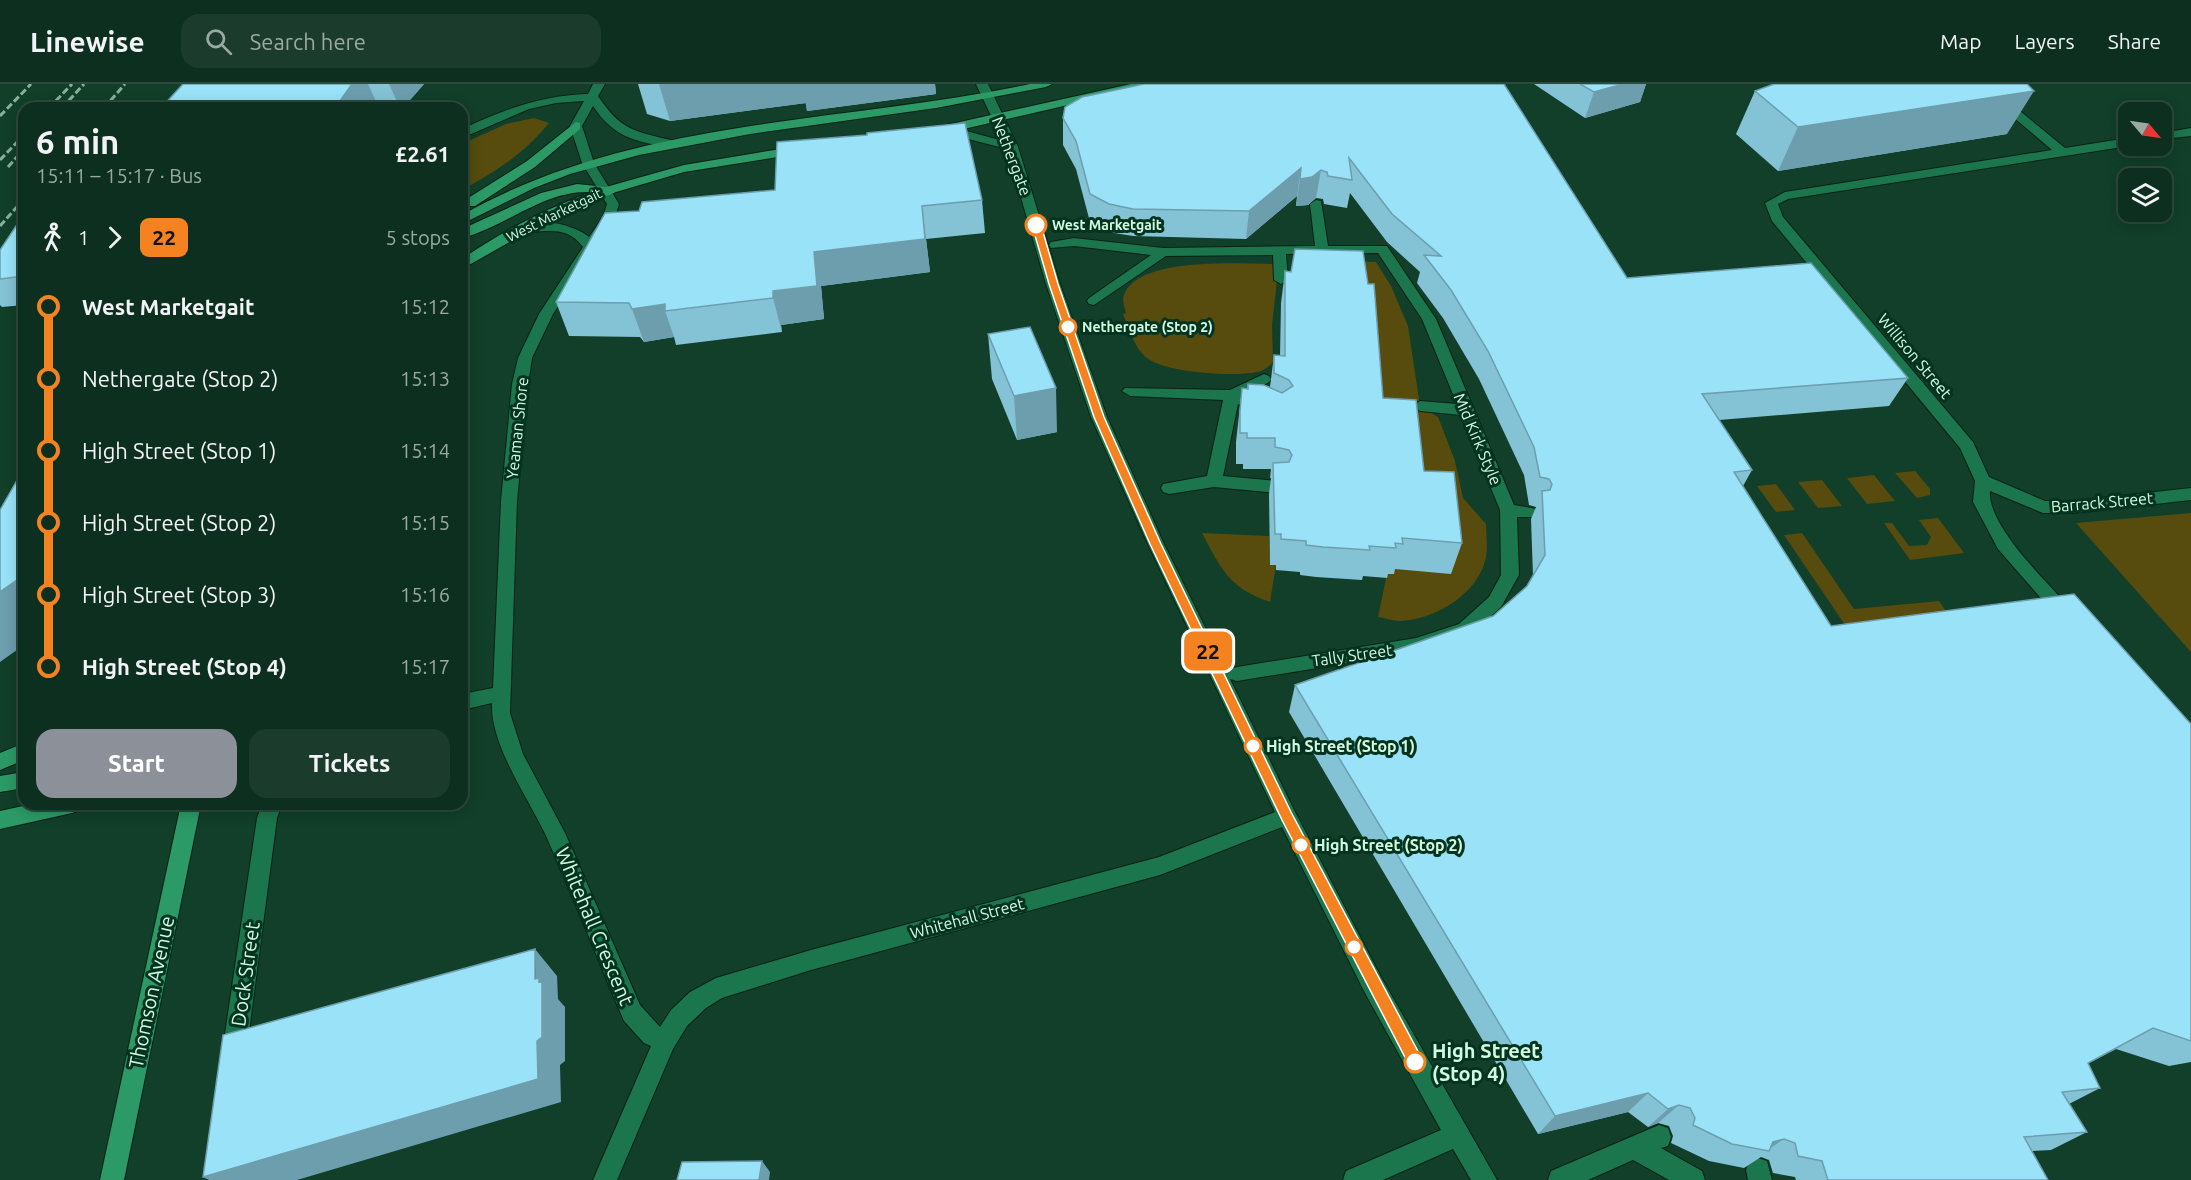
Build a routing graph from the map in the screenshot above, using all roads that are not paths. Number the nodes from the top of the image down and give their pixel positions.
1 (599, 84) edge
2 (1046, 84) edge
3 (1146, 84) edge
4 (1980, 84) edge
5 (985, 90) edge
6 (592, 97) junction
7 (998, 118) junction
8 (576, 126) junction
9 (945, 129) junction
10 (468, 131) edge
11 (927, 132) edge
12 (2191, 132) edge
13 (2172, 135) edge
14 (667, 143) junction
15 (2118, 144) edge
16 (1012, 147) junction
17 (815, 148) edge
18 (2062, 152) junction
19 (588, 163) junction
20 (606, 189) junction
21 (1316, 204) dead end
22 (468, 205) edge
23 (468, 216) edge
24 (524, 227) junction
25 (468, 231) edge
26 (1056, 245) dead end
27 (589, 246) junction
28 (1322, 250) junction
29 (1279, 251) junction
30 (1163, 252) junction
31 (468, 260) edge
32 (1281, 280) dead end
33 (1094, 301) dead end
34 (1264, 379) dead end
35 (1130, 391) dead end
36 (1232, 395) junction
37 (1420, 406) dead end
38 (1466, 410) junction
39 (1278, 417) edge
40 (1214, 481) junction
41 (1983, 481) junction
42 (1277, 487) edge
43 (1169, 488) dead end
44 (2191, 494) edge
45 (1508, 510) junction
46 (1531, 513) dead end
47 (2074, 625) edge
48 (1465, 629) joint
49 (1237, 674) dead end
50 (501, 694) junction
51 (468, 701) edge
52 (18, 754) edge
53 (0, 762) edge
54 (18, 781) edge
55 (0, 784) edge
56 (43, 810) edge
57 (190, 810) edge
58 (270, 810) edge
59 (1287, 816) junction
60 (0, 819) edge
61 (665, 1041) junction
62 (231, 1075) edge
63 (1457, 1135) junction
64 (1659, 1137) dead end
65 (1634, 1147) junction
66 (112, 1180) edge
67 (605, 1180) edge
68 (1355, 1180) edge
69 (1485, 1180) edge
70 (1560, 1180) edge
71 (1693, 1180) edge

1 - 6 street
2 - 5 main road, West Marketgait
3 - 7 main road
4 - 18 street
5 - 7 street, Nethergate
5 - 14 main road, West Marketgait
6 - 8 street
6 - 10 street
6 - 14 street
7 - 9 main road
7 - 16 street, Nethergate
8 - 19 street
8 - 22 main road
9 - 11 main road
9 - 16 street
12 - 13 street
14 - 19 main road, West Marketgait
15 - 18 street
16 - 59 street, Nethergate
17 - 20 main road, West Marketgait
18 - 41 street, Willison Street
19 - 20 street
19 - 23 main road, West Marketgait
20 - 24 main road, West Marketgait
20 - 25 main road
20 - 27 street, Yeaman Shore
21 - 28 street
24 - 27 street
24 - 31 main road, West Marketgait
26 - 30 street
27 - 50 street, Yeaman Shore
28 - 29 street
28 - 38 street, Mid Kirk Style
29 - 30 street
29 - 32 street
30 - 33 street
34 - 36 street
35 - 36 street
36 - 39 street
36 - 40 street
37 - 38 street
38 - 45 street, Mid Kirk Style
40 - 42 street
40 - 43 street
41 - 44 street, Barrack Street
41 - 47 street, Willison Street
45 - 46 street
45 - 48 street, Mid Kirk Style
48 - 49 street, Tally Street
50 - 51 street
50 - 61 street, Whitehall Crescent
52 - 53 main road
54 - 55 main road
56 - 60 main road
57 - 66 main road, Thomson Avenue
58 - 62 street, Dock Street
59 - 61 street, Whitehall Street
59 - 63 street, Nethergate
61 - 67 street
63 - 68 street
63 - 69 street, Nethergate
64 - 65 street
65 - 70 street
65 - 71 street

